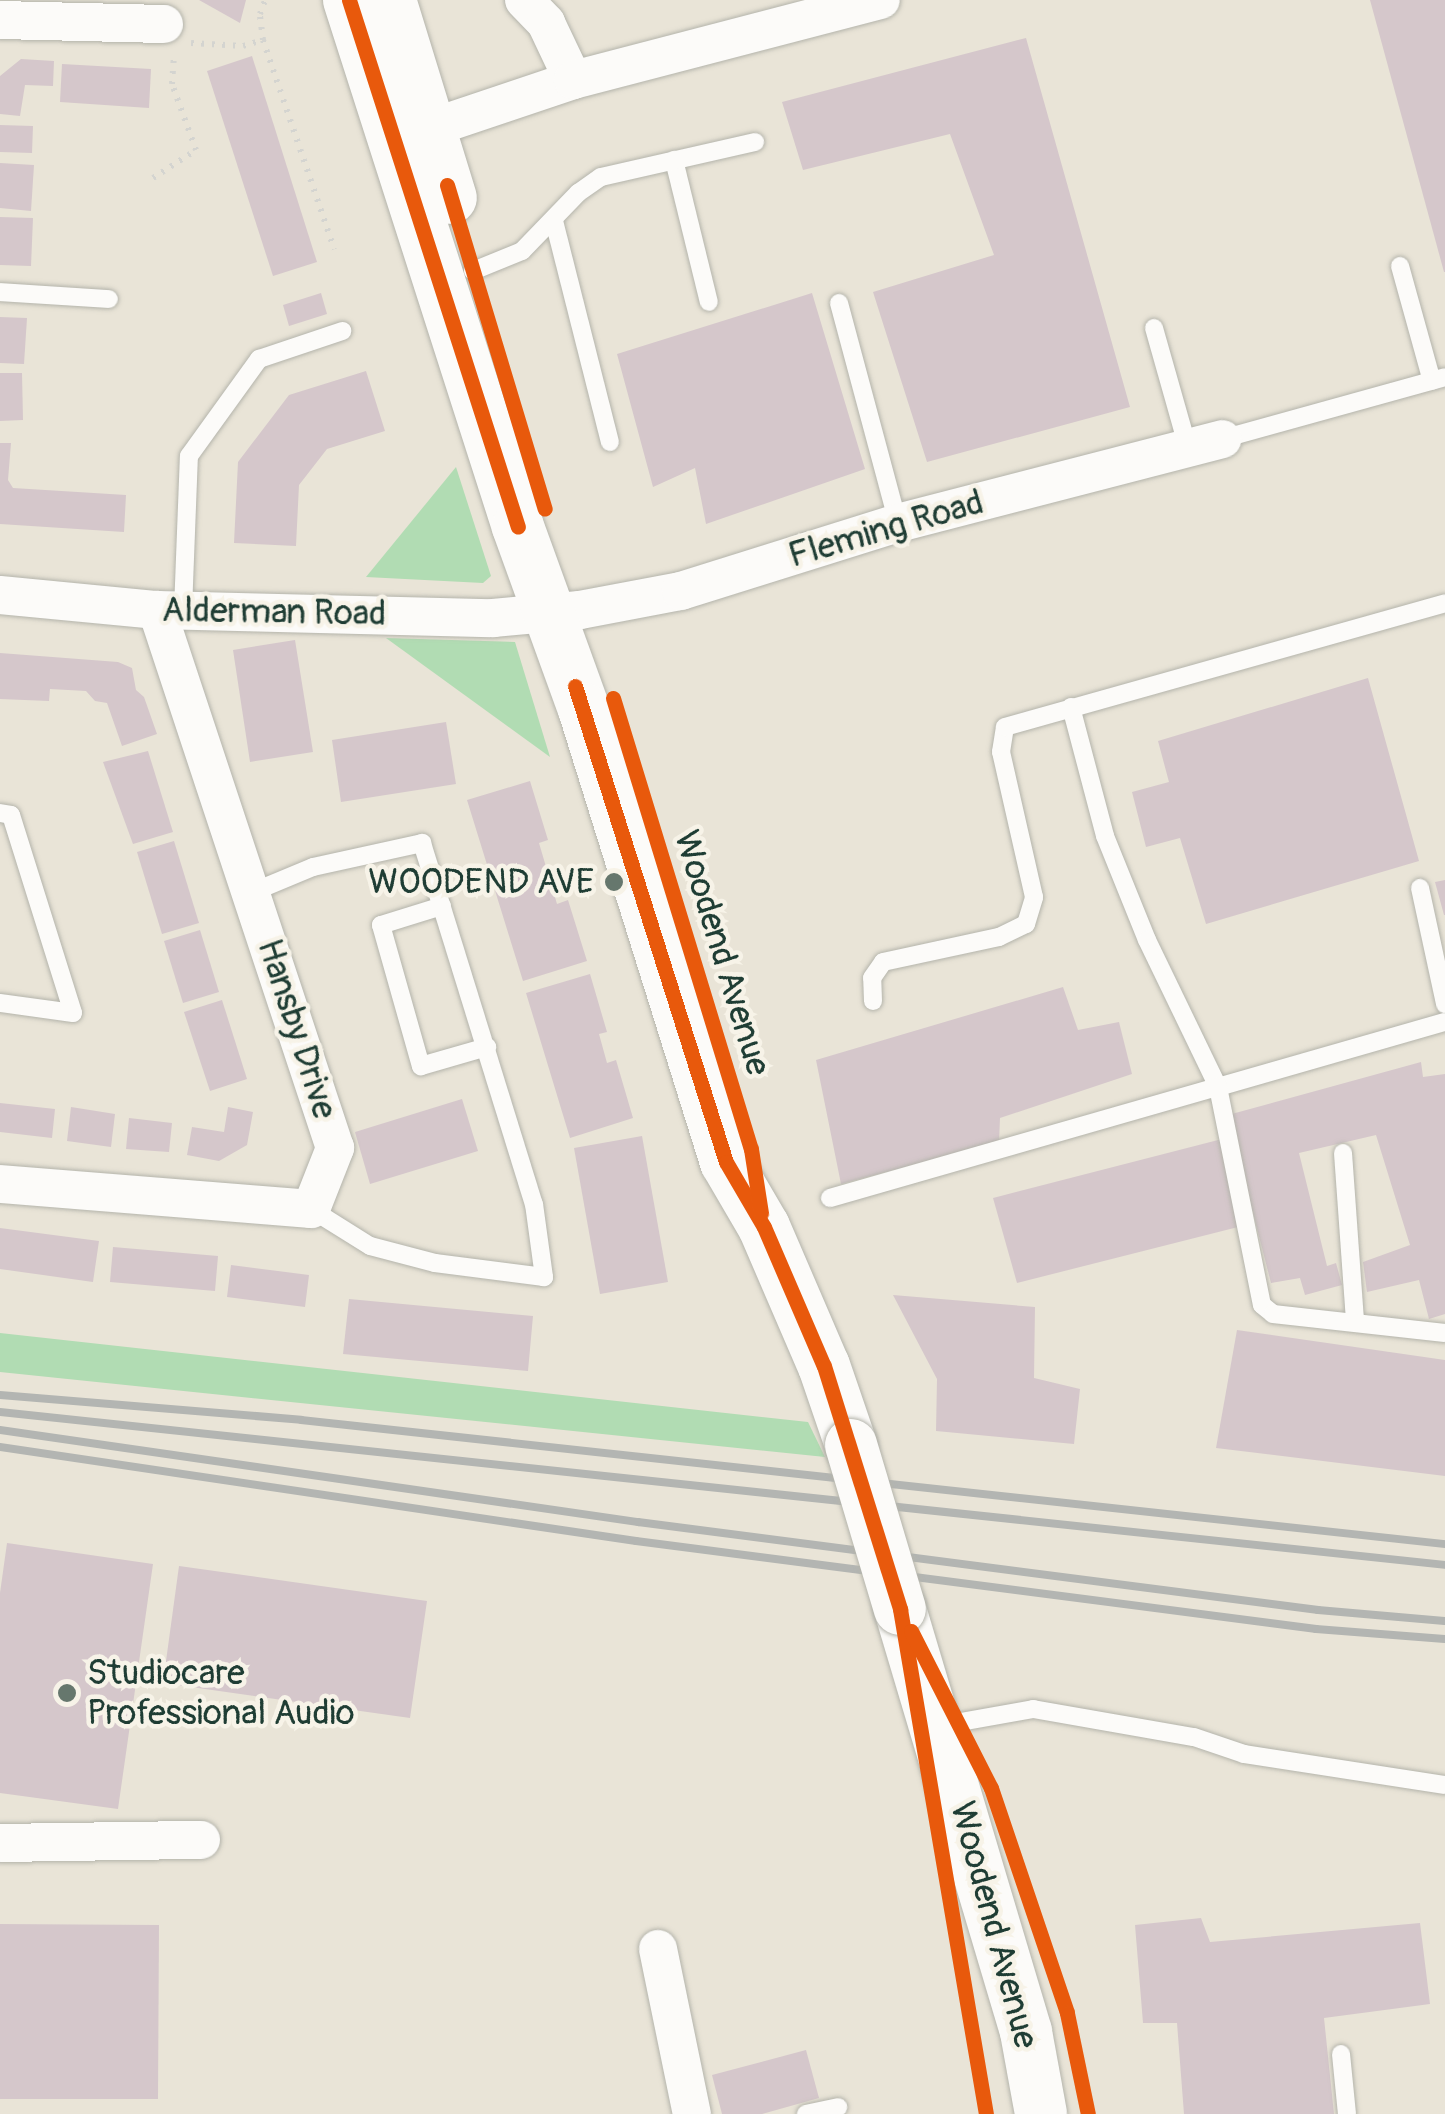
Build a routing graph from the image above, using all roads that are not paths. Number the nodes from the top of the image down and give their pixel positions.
1 (349, 0) edge
2 (390, 0) edge
3 (524, 0) edge
4 (861, 3) edge
5 (142, 16) edge
6 (0, 20) edge
7 (573, 80) junction
8 (413, 134) junction
9 (755, 142) dead end
10 (674, 160) junction
11 (554, 222) junction
12 (1400, 266) dead end
13 (473, 270) junction
14 (0, 292) edge
15 (109, 299) dead end
16 (710, 302) dead end
17 (839, 303) dead end
18 (1154, 328) dead end
19 (342, 332) dead end
20 (1439, 379) edge
21 (610, 442) dead end
22 (1205, 444) junction
23 (898, 523) junction
24 (0, 595) edge
25 (1445, 604) edge
26 (170, 610) junction
27 (564, 612) junction
28 (1071, 707) junction
29 (0, 814) edge
30 (1420, 888) dead end
31 (253, 892) junction
32 (442, 906) junction
33 (872, 1002) dead end
34 (0, 1004) edge
35 (1445, 1004) edge
36 (1445, 1022) edge
37 (487, 1048) junction
38 (1218, 1087) junction
39 (1343, 1154) dead end
40 (0, 1184) edge
41 (830, 1198) dead end
42 (311, 1209) junction
43 (1355, 1322) junction
44 (1445, 1333) edge
45 (937, 1726) junction
46 (1445, 1785) edge
47 (201, 1840) dead end
48 (0, 1843) edge
49 (658, 1949) dead end
50 (1341, 2054) dead end
51 (838, 2107) dead end
52 (692, 2114) edge
53 (806, 2114) edge
54 (1041, 2114) edge
55 (1347, 2114) edge

1 - 8 street, Woodend Avenue
2 - 8 street, Woodend Avenue
3 - 7 street
4 - 7 street
5 - 6 street
7 - 8 street
8 - 13 street, Woodend Avenue
8 - 27 street, Woodend Avenue
9 - 10 lane
10 - 11 lane
10 - 16 lane
11 - 13 lane
11 - 21 lane
12 - 20 lane
13 - 27 street, Woodend Avenue
14 - 15 lane
17 - 23 lane
18 - 22 lane
19 - 26 lane
20 - 22 lane
22 - 23 street, Fleming Road
23 - 27 street, Fleming Road
24 - 26 street, Alderman Road
25 - 28 lane
26 - 27 street, Alderman Road
26 - 31 street, Hansby Drive
27 - 45 street, Woodend Avenue, bridge
28 - 33 lane
28 - 38 lane
29 - 34 lane
30 - 35 lane
31 - 32 lane
31 - 42 street, Hansby Drive
32 - 37 lane
32 - 37 lane
36 - 38 lane
37 - 42 lane
38 - 41 lane
38 - 43 lane
39 - 43 lane
40 - 42 street
43 - 44 lane
45 - 46 lane
45 - 54 street, Woodend Avenue
47 - 48 street
49 - 52 street
50 - 55 lane
51 - 53 lane

